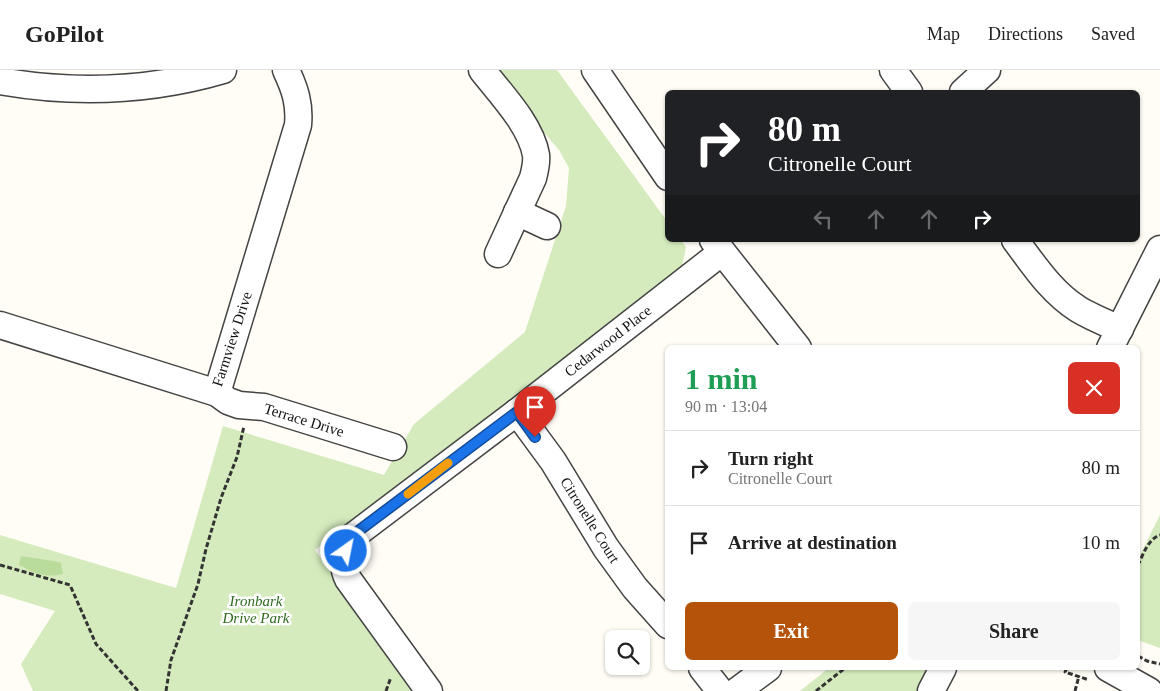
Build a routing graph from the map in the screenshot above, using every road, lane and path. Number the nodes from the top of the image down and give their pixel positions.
1 (223, 70) edge
2 (286, 70) edge
3 (482, 70) edge
4 (595, 70) edge
5 (893, 70) edge
6 (987, 70) edge
7 (77, 80) edge
8 (0, 81) edge
9 (908, 90) edge
10 (965, 90) edge
11 (665, 173) edge
12 (517, 212) junction
13 (547, 226) dead end
14 (1017, 242) edge
15 (717, 246) edge
16 (1160, 249) edge
17 (498, 254) dead end
18 (0, 325) edge
19 (1115, 338) edge
20 (796, 345) edge
21 (217, 393) junction
22 (246, 406) junction
23 (517, 412) junction
24 (394, 447) dead end
25 (1160, 535) edge
26 (1140, 561) edge
27 (0, 565) edge
28 (665, 622) edge
29 (1140, 657) edge
30 (704, 670) edge
31 (765, 670) edge
32 (843, 670) edge
33 (942, 670) edge
34 (1066, 670) edge
35 (1157, 672) edge
36 (1101, 675) edge
37 (1079, 676) junction
38 (138, 691) edge
39 (166, 691) edge
40 (429, 691) edge
41 (720, 691) edge
42 (737, 691) edge
43 (816, 691) edge
44 (931, 691) edge
45 (1074, 691) edge

1 - 7 street
2 - 21 street, Farmview Drive
3 - 12 street
4 - 11 street
5 - 9 street
6 - 10 street
7 - 8 street
12 - 13 street
12 - 17 street
14 - 19 street
15 - 20 street
15 - 23 street, Cedarwood Place
16 - 19 street
18 - 21 street, Farmview Drive
21 - 22 street, Terrace Drive
22 - 24 street, Terrace Drive
22 - 39 path
23 - 28 street, Citronelle Court
23 - 40 street, Cedarwood Place
25 - 26 path
27 - 38 path
29 - 35 path
30 - 41 street
31 - 42 street
32 - 43 path
33 - 44 street
34 - 37 path
35 - 36 street
36 - 37 path
37 - 45 path

